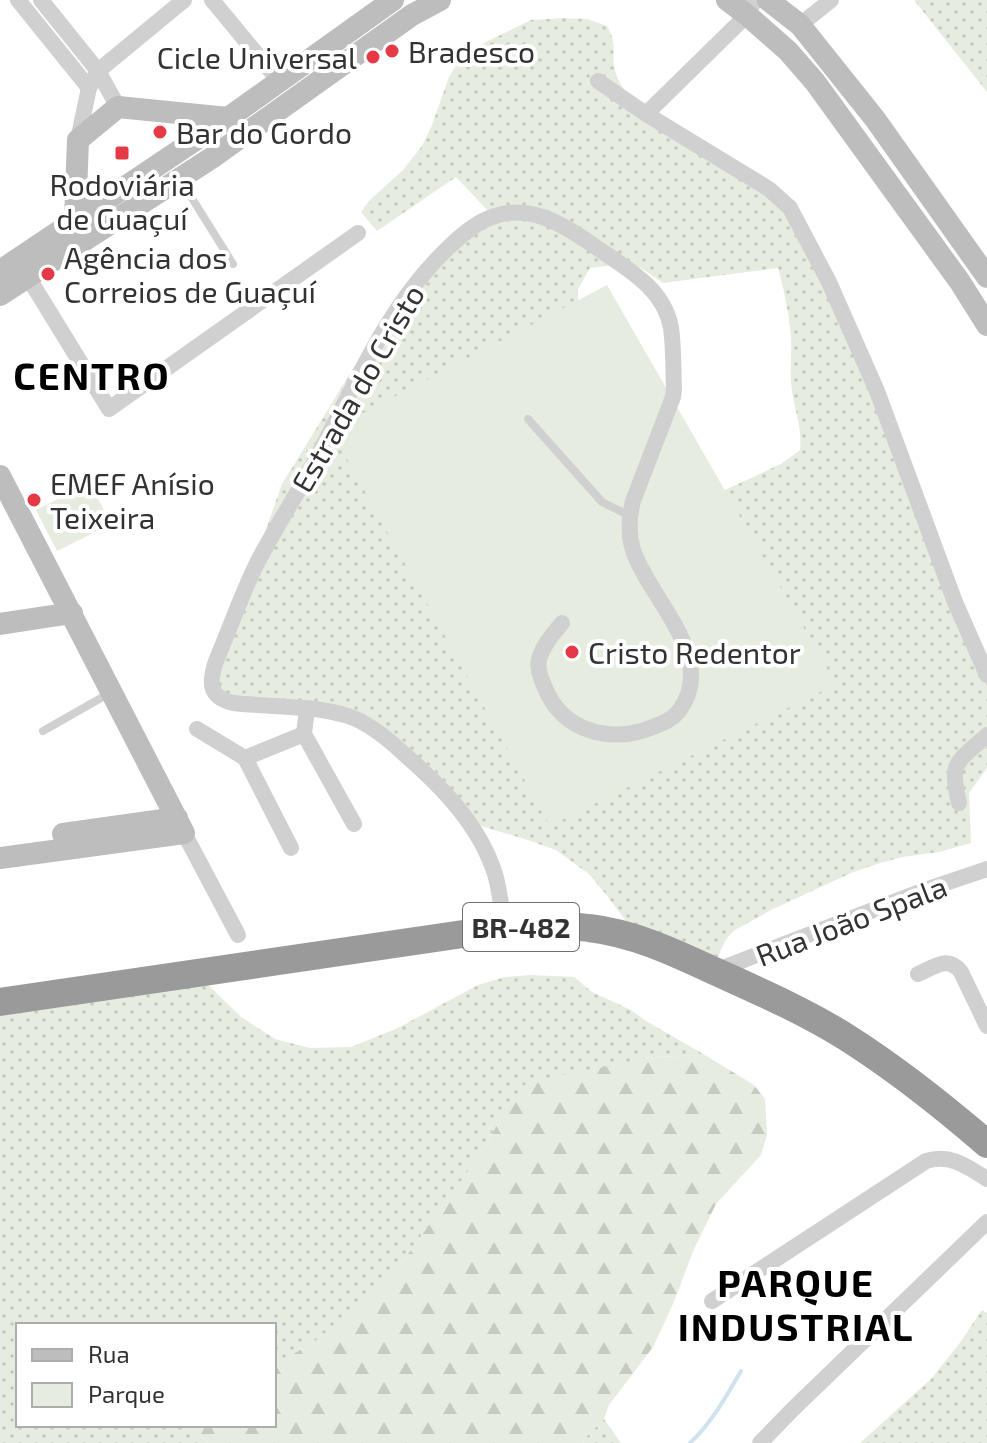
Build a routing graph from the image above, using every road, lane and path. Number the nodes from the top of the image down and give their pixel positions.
1 (18, 0) edge
2 (41, 0) edge
3 (184, 0) edge
4 (212, 0) edge
5 (393, 0) edge
6 (440, 0) edge
7 (727, 0) edge
8 (768, 0) edge
9 (831, 0) edge
10 (751, 7) edge
11 (406, 8) edge
12 (798, 23) junction
13 (773, 38) junction
14 (98, 71) junction
15 (279, 81) junction
16 (598, 81) dead end
17 (89, 88) junction
18 (118, 107) junction
19 (646, 114) junction
20 (228, 118) junction
21 (883, 130) junction
22 (242, 137) junction
23 (78, 140) junction
24 (862, 146) junction
25 (180, 178) junction
26 (75, 221) junction
27 (358, 233) dead end
28 (88, 240) junction
29 (233, 264) dead end
30 (0, 271) edge
31 (28, 277) junction
32 (987, 277) edge
33 (0, 295) edge
34 (987, 325) edge
35 (528, 419) dead end
36 (0, 476) edge
37 (630, 516) junction
38 (68, 607) junction
39 (0, 610) edge
40 (562, 623) dead end
41 (0, 624) edge
42 (987, 675) edge
43 (112, 691) junction
44 (307, 709) junction
45 (197, 729) dead end
46 (43, 731) dead end
47 (304, 734) junction
48 (987, 735) edge
49 (245, 758) junction
50 (959, 803) dead end
51 (354, 824) dead end
52 (180, 825) junction
53 (0, 844) edge
54 (291, 848) dead end
55 (0, 858) edge
56 (987, 869) edge
57 (504, 928) junction
58 (238, 935) dead end
59 (715, 971) junction
60 (918, 974) dead end
61 (0, 1002) edge
62 (987, 1026) edge
63 (987, 1144) edge
64 (987, 1179) edge
65 (987, 1222) edge
66 (712, 1301) dead end
67 (760, 1443) edge

1 - 17 street
2 - 14 street
3 - 14 street
4 - 15 street
5 - 15 main road
6 - 11 main road
7 - 10 main road
8 - 12 main road
9 - 12 street
10 - 13 main road
10 - 19 street
11 - 22 main road
12 - 13 main road
12 - 21 main road
13 - 24 main road
14 - 17 street
14 - 18 street
15 - 20 main road
16 - 19 street
17 - 23 street
18 - 20 main road
18 - 23 main road
19 - 42 street
20 - 22 main road
20 - 26 main road
21 - 24 main road
21 - 32 main road
22 - 25 main road
23 - 26 main road
24 - 34 main road
25 - 28 main road
25 - 29 lane
26 - 28 main road
26 - 30 main road
27 - 31 street
28 - 31 main road
31 - 33 main road
35 - 37 lane
36 - 38 main road
37 - 40 street, Estrada do Cristo
37 - 44 street, Estrada do Cristo
38 - 39 main road
38 - 41 main road
38 - 43 main road
43 - 46 lane
43 - 52 main road
44 - 47 street
44 - 57 street, Estrada do Cristo
45 - 49 street
47 - 49 street
47 - 51 street
48 - 50 street
49 - 54 street
52 - 53 main road
52 - 55 main road
52 - 58 street
56 - 59 street, Rua João Spala
57 - 59 highway, BR-482
57 - 61 highway, BR-482
59 - 63 highway, BR-482
60 - 62 street
64 - 66 street
65 - 67 street

